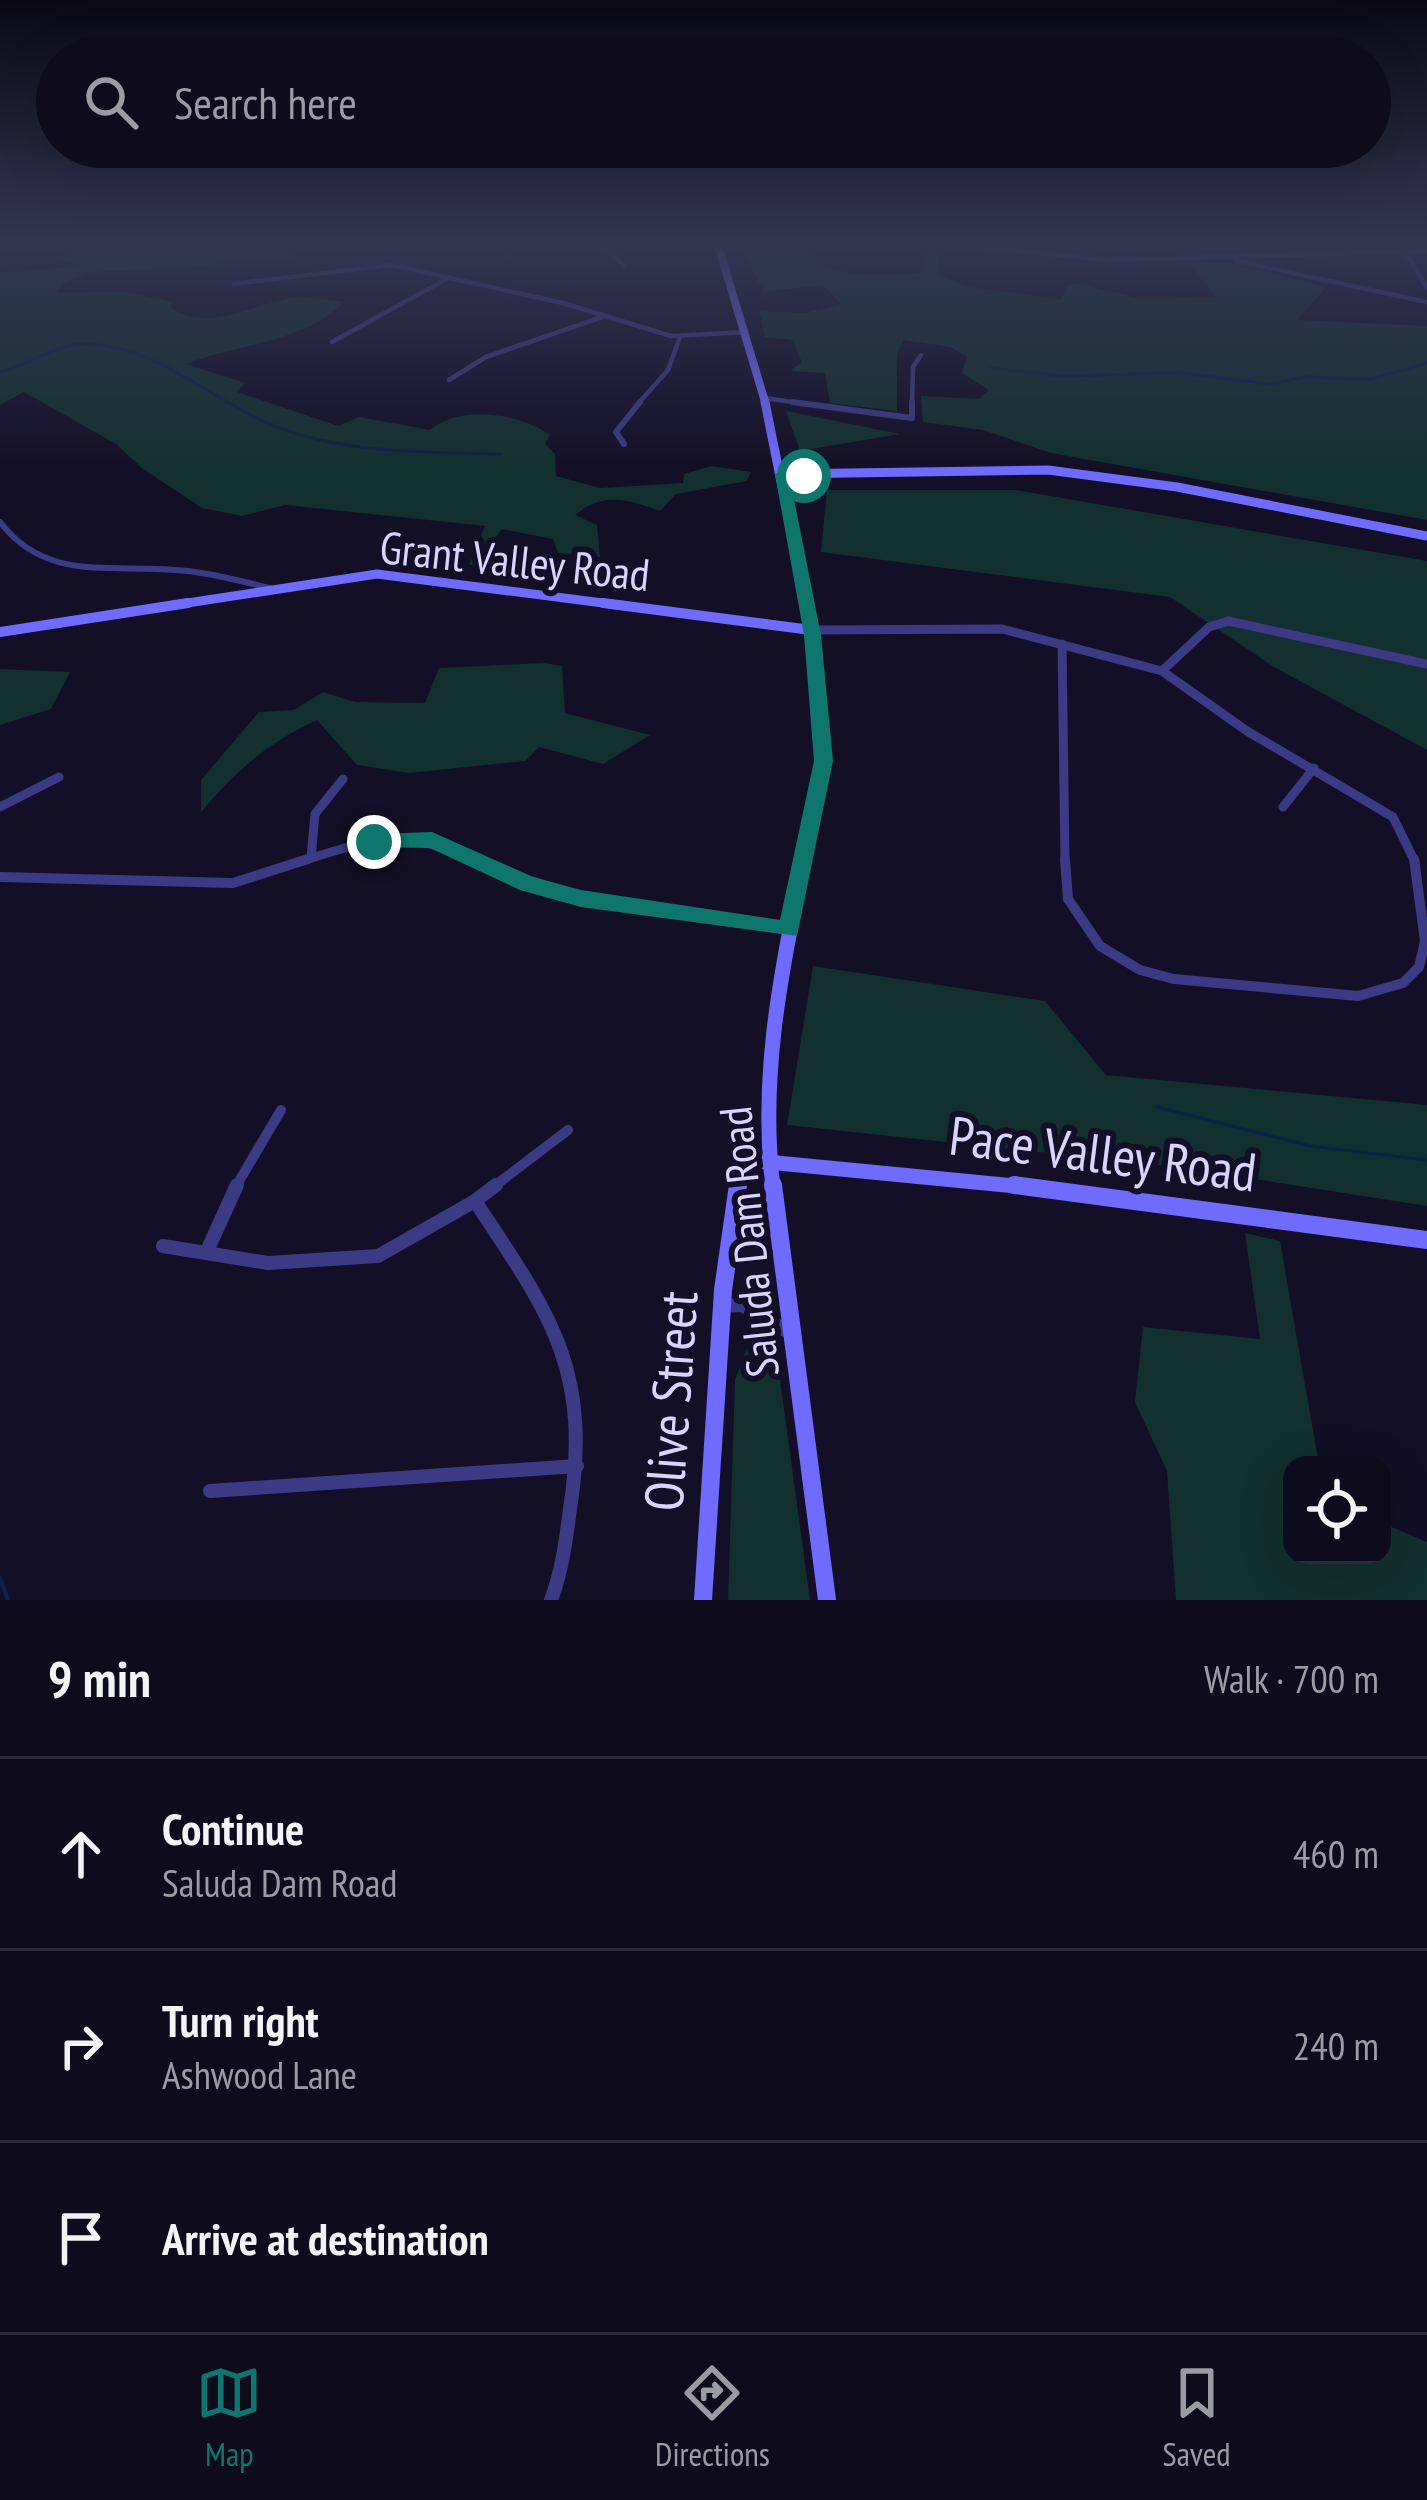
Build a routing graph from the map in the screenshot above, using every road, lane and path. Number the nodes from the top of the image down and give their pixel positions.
1 (373, 320) edge
2 (596, 320) edge
3 (612, 320) edge
4 (742, 320) edge
5 (746, 332) junction
6 (680, 337) junction
7 (332, 342) dead end
8 (920, 355) dead end
9 (449, 380) dead end
10 (764, 398) junction
11 (623, 445) dead end
12 (782, 474) junction
13 (0, 522) edge
14 (1427, 536) edge
15 (270, 587) junction
16 (811, 630) junction
17 (0, 632) edge
18 (1062, 644) junction
19 (1427, 664) edge
20 (1162, 671) junction
21 (1314, 768) junction
22 (59, 777) dead end
23 (343, 779) dead end
24 (0, 807) edge
25 (1283, 807) dead end
26 (311, 858) junction
27 (0, 877) edge
28 (789, 930) junction
29 (281, 1110) dead end
30 (568, 1130) dead end
31 (768, 1159) junction
32 (475, 1201) junction
33 (1427, 1240) edge
34 (163, 1246) dead end
35 (207, 1251) junction
36 (722, 1306) junction
37 (793, 1334) junction
38 (577, 1466) junction
39 (210, 1491) dead end
40 (551, 1600) edge
41 (703, 1600) edge
42 (827, 1600) edge

1 - 7 street
2 - 9 street
3 - 6 street
4 - 5 street, Saluda Dam Road
5 - 6 street
5 - 10 street, Saluda Dam Road
6 - 11 street
8 - 10 street
10 - 12 street, Saluda Dam Road
12 - 14 street
12 - 16 street, Saluda Dam Road
13 - 15 street
15 - 16 street, Grant Valley Road
15 - 17 street, Grant Valley Road
16 - 18 street
16 - 28 street, Saluda Dam Road
18 - 20 street
18 - 21 street
19 - 20 street
20 - 21 street
21 - 25 street
22 - 24 street
23 - 26 street
26 - 27 street
26 - 28 street
28 - 31 street, Saluda Dam Road
29 - 35 street
30 - 32 street
31 - 33 street, Pace Valley Road
31 - 36 street, Olive Street
31 - 37 street, Saluda Dam Road
32 - 35 street
32 - 38 street
34 - 35 street
36 - 37 street
36 - 41 street, Olive Street
37 - 42 street, Saluda Dam Road
38 - 39 street
38 - 40 street

